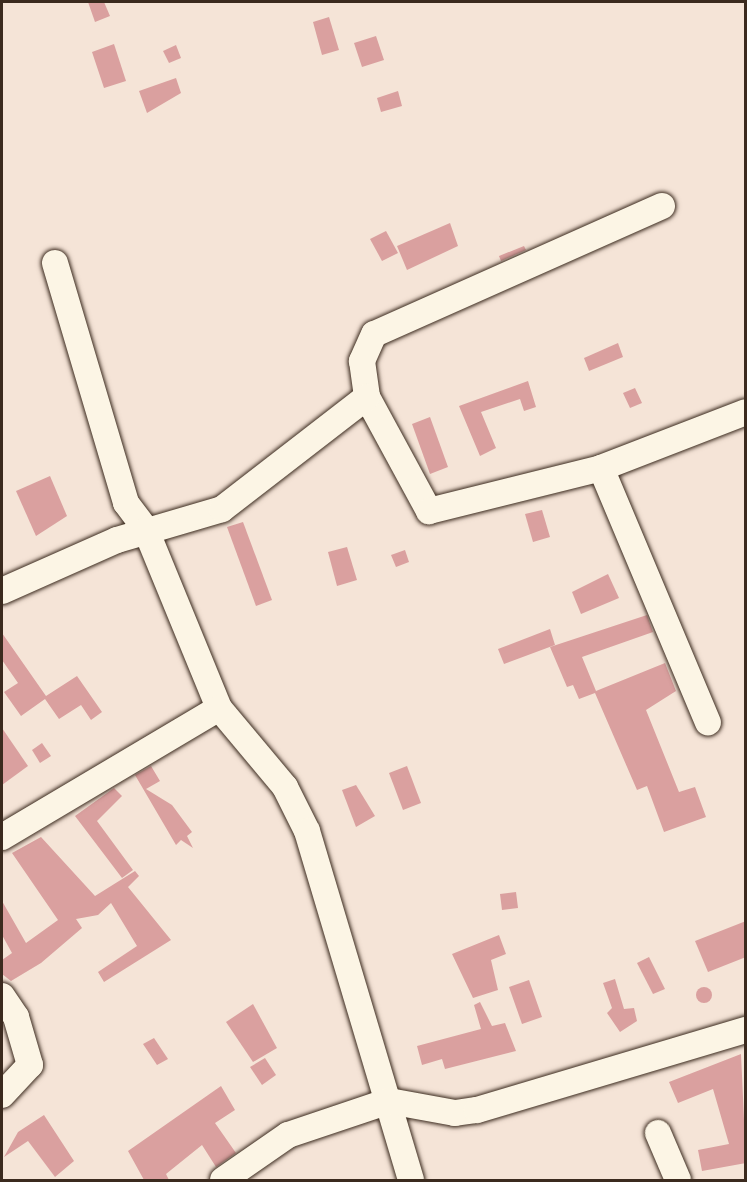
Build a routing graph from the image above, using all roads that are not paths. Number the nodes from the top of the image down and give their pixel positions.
1 (662, 206) dead end
2 (55, 263) dead end
3 (367, 397) junction
4 (746, 412) edge
5 (601, 468) junction
6 (146, 530) junction
7 (2, 591) edge
8 (219, 708) junction
9 (708, 722) dead end
10 (2, 837) edge
11 (2, 996) edge
12 (746, 1030) edge
13 (2, 1095) edge
14 (389, 1101) junction
15 (658, 1133) dead end
16 (223, 1180) edge
17 (411, 1180) edge
18 (678, 1180) edge

1 - 3 street
2 - 6 street
3 - 5 street
3 - 6 street
4 - 5 street
5 - 9 street
6 - 7 street
6 - 8 street
8 - 10 street
8 - 14 street
11 - 13 street
12 - 14 street
14 - 16 street
14 - 17 street
15 - 18 street

